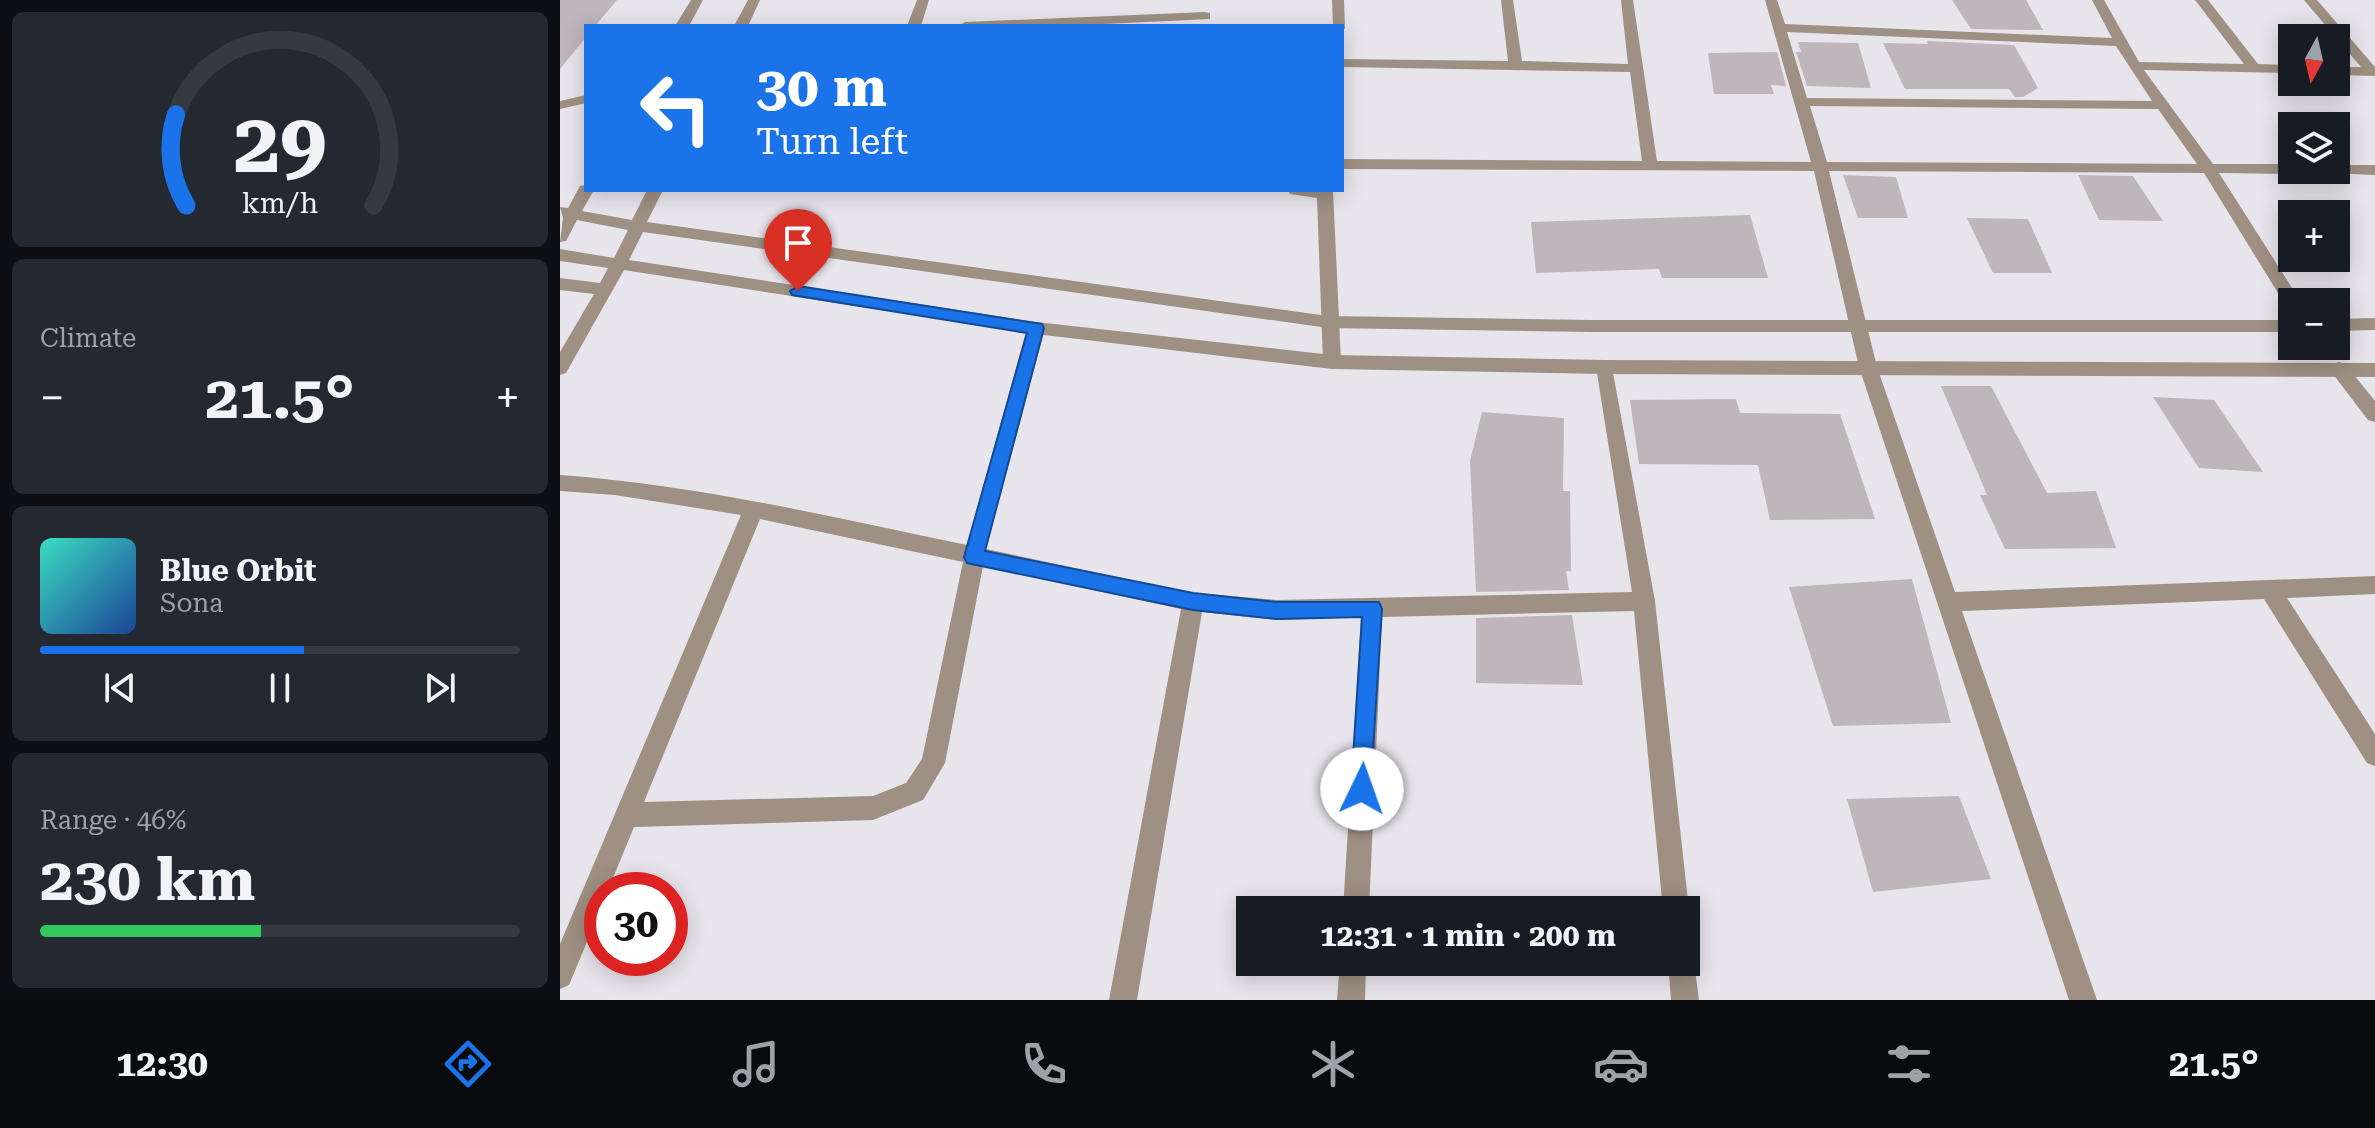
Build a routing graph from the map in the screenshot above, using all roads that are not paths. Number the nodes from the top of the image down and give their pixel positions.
1 (697, 0) edge
2 (754, 0) edge
3 (923, 0) edge
4 (1208, 0) edge
5 (1338, 0) edge
6 (1507, 0) edge
7 (1627, 0) edge
8 (1771, 0) edge
9 (2098, 0) edge
10 (2201, 0) edge
11 (2310, 0) edge
12 (1204, 21) edge
13 (683, 24) edge
14 (742, 24) edge
15 (915, 24) edge
16 (1061, 24) edge
17 (1340, 24) edge
18 (1779, 28) junction
19 (2121, 42) junction
20 (1344, 63) edge
21 (1516, 65) junction
22 (2134, 66) junction
23 (1636, 68) junction
24 (2254, 68) junction
25 (2278, 69) edge
26 (2350, 71) edge
27 (2374, 72) edge
28 (584, 99) edge
29 (1800, 102) junction
30 (560, 105) edge
31 (2161, 105) junction
32 (1344, 164) edge
33 (1650, 165) junction
34 (1820, 165) junction
35 (2208, 168) junction
36 (2278, 169) edge
37 (2350, 170) edge
38 (2375, 170) edge
39 (584, 192) edge
40 (654, 192) edge
41 (1325, 192) edge
42 (566, 214) edge
43 (636, 226) junction
44 (560, 237) edge
45 (560, 255) edge
46 (619, 264) junction
47 (560, 284) edge
48 (2283, 288) edge
49 (604, 289) junction
50 (1328, 322) junction
51 (2375, 324) edge
52 (2350, 325) edge
53 (2278, 326) edge
54 (1861, 327) junction
55 (1036, 328) junction
56 (1332, 362) junction
57 (1605, 367) junction
58 (1868, 367) junction
59 (560, 368) edge
60 (2339, 369) junction
61 (2375, 370) edge
62 (2375, 415) edge
63 (560, 483) edge
64 (754, 509) junction
65 (974, 557) junction
66 (2375, 585) edge
67 (2271, 591) junction
68 (1644, 601) junction
69 (1193, 602) junction
70 (1949, 602) junction
71 (1372, 609) junction
72 (2375, 755) edge
73 (628, 815) junction
74 (1357, 896) edge
75 (1675, 896) edge
76 (560, 976) edge
77 (1352, 976) edge
78 (1682, 976) edge
79 (1123, 1000) edge
80 (1351, 1000) edge
81 (1685, 1000) edge
82 (2083, 1000) edge

1 - 13 street
2 - 14 street
3 - 15 street
4 - 12 street
5 - 17 street
6 - 21 street
7 - 23 street
8 - 18 street
9 - 19 street
10 - 24 street
11 - 27 street
12 - 16 street
18 - 19 street
18 - 29 street
19 - 22 street
20 - 21 street
21 - 23 street
22 - 24 street
22 - 31 street
23 - 33 street
24 - 25 street
26 - 27 street
28 - 30 street
29 - 31 street
29 - 34 street
31 - 35 street
32 - 33 street
33 - 34 street
34 - 35 street
34 - 54 street
35 - 36 street
35 - 48 street
37 - 38 street
39 - 42 street
40 - 43 street
41 - 50 street
42 - 43 street
42 - 44 street
43 - 46 street
43 - 50 street
45 - 46 street
46 - 49 street
46 - 55 street
47 - 49 street
49 - 59 street
50 - 54 street
50 - 56 street
51 - 52 street
53 - 54 street
54 - 58 street
55 - 56 street
55 - 65 street
56 - 57 street
57 - 58 street
57 - 68 street
58 - 60 street
58 - 70 street
60 - 61 street
60 - 62 street
63 - 64 street
64 - 65 street
64 - 73 street
65 - 69 street
65 - 73 street
66 - 67 street
67 - 70 street
67 - 72 street
68 - 71 street
68 - 75 street
69 - 71 street
69 - 79 street
70 - 82 street
71 - 74 street
73 - 76 street
77 - 80 street
78 - 81 street

